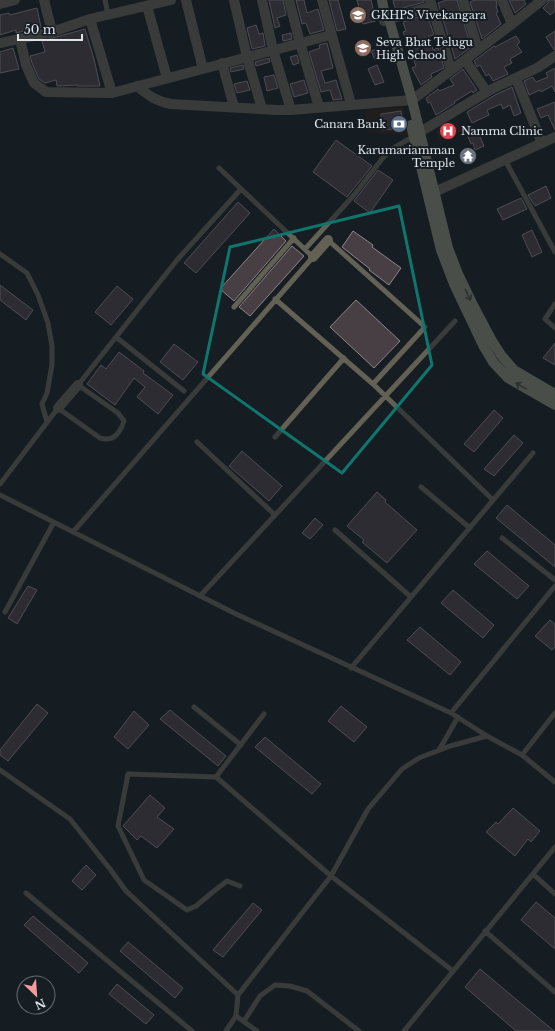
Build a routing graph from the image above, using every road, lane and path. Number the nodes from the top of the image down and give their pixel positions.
1 (15, 0) edge
2 (44, 0) edge
3 (105, 0) edge
4 (167, 0) edge
5 (186, 0) edge
6 (234, 0) edge
7 (262, 0) edge
8 (289, 0) edge
9 (322, 0) edge
10 (382, 0) edge
11 (463, 0) edge
12 (502, 0) edge
13 (542, 0) edge
14 (431, 3) edge
15 (0, 4) edge
16 (147, 6) junction
17 (108, 15) junction
18 (386, 18) junction
19 (90, 19) junction
20 (512, 24) junction
21 (52, 32) junction
22 (331, 35) junction
23 (20, 39) junction
24 (0, 43) edge
25 (300, 43) junction
26 (478, 49) junction
27 (273, 50) junction
28 (555, 56) edge
29 (247, 57) junction
30 (465, 60) junction
31 (222, 64) junction
32 (203, 69) junction
33 (451, 70) junction
34 (167, 78) junction
35 (516, 79) junction
36 (137, 86) junction
37 (487, 92) junction
38 (112, 93) junction
39 (409, 100) junction
40 (350, 104) junction
41 (319, 107) junction
42 (234, 108) junction
43 (262, 109) junction
44 (291, 110) junction
45 (417, 134) junction
46 (555, 137) edge
47 (542, 143) junction
48 (505, 160) junction
49 (219, 168) dead end
50 (241, 189) junction
51 (431, 193) junction
52 (294, 238) junction
53 (328, 240) joint
54 (305, 249) junction
55 (555, 252) edge
56 (0, 254) edge
57 (313, 257) junction
58 (275, 299) junction
59 (555, 304) edge
60 (234, 307) dead end
61 (454, 321) dead end
62 (555, 328) edge
63 (116, 337) junction
64 (344, 358) junction
65 (373, 384) junction
66 (78, 385) junction
67 (184, 391) dead end
68 (555, 394) edge
69 (386, 395) junction
70 (555, 405) edge
71 (58, 408) junction
72 (47, 422) junction
73 (276, 437) dead end
74 (197, 442) dead end
75 (533, 453) dead end
76 (0, 484) edge
77 (421, 487) dead end
78 (0, 495) edge
79 (493, 500) junction
80 (275, 515) junction
81 (54, 522) junction
82 (470, 528) junction
83 (335, 530) dead end
84 (73, 532) junction
85 (502, 538) dead end
86 (555, 580) edge
87 (555, 586) edge
88 (200, 596) junction
89 (411, 597) junction
90 (5, 612) dead end
91 (351, 668) junction
92 (194, 707) dead end
93 (555, 712) edge
94 (450, 713) junction
95 (264, 714) dead end
96 (458, 718) junction
97 (487, 736) junction
98 (241, 745) junction
99 (439, 750) junction
100 (522, 755) junction
101 (0, 770) edge
102 (216, 777) junction
103 (555, 782) edge
104 (555, 847) edge
105 (533, 874) junction
106 (331, 876) junction
107 (240, 886) dead end
108 (26, 892) dead end
109 (555, 894) edge
110 (485, 931) junction
111 (453, 971) junction
112 (555, 992) edge
113 (238, 995) junction
114 (236, 1016) junction
115 (244, 1021) junction
116 (192, 1031) edge
117 (226, 1031) edge
118 (257, 1031) edge
119 (359, 1031) edge
120 (404, 1031) edge

1 - 15 street
2 - 21 street
3 - 17 lane
4 - 16 street
5 - 32 street
6 - 29 street
7 - 27 street
8 - 25 street
9 - 22 street
10 - 18 main road
11 - 26 street
12 - 20 street
13 - 20 street
14 - 18 street
14 - 33 street
16 - 17 street
16 - 34 street
17 - 19 street
18 - 39 main road
19 - 21 street
19 - 38 street
20 - 26 street
21 - 23 street
22 - 25 street
22 - 40 street
23 - 24 street
23 - 38 street
25 - 27 street
25 - 41 street
26 - 30 street
27 - 29 street
27 - 44 street
28 - 35 street
29 - 31 street
29 - 43 street
30 - 33 street
30 - 37 street
31 - 32 street
31 - 42 street
32 - 34 street
33 - 39 street
34 - 36 street
35 - 37 street
35 - 47 street
36 - 38 street
36 - 42 street
37 - 45 street
39 - 40 street
39 - 45 main road
40 - 41 street
41 - 44 street
42 - 43 street
43 - 44 street
45 - 51 main road
45 - 54 lane
46 - 47 street
47 - 48 street
48 - 51 street
48 - 55 lane
49 - 50 lane
50 - 52 lane
50 - 63 lane
51 -> 68 main road
70 -> 51 main road
52 - 54 lane
52 - 60 lane
53 - 57 street
53 - 65 lane
54 - 57 lane
56 - 72 lane
57 - 58 lane
58 - 64 lane
58 - 84 lane
59 - 62 lane
61 - 69 lane
63 - 66 lane
63 - 67 lane
64 - 65 lane
64 - 73 lane
65 - 69 lane
66 - 71 street
66 - 71 lane
69 - 79 lane
69 - 80 lane
71 - 72 lane
72 - 76 lane
74 - 80 lane
75 - 79 lane
77 - 82 lane
78 - 81 lane
79 - 82 lane
80 - 88 lane
81 - 84 lane
81 - 90 lane
82 - 89 lane
83 - 89 lane
84 - 88 lane
85 - 86 lane
87 - 94 lane
88 - 91 lane
89 - 91 lane
91 - 94 lane
92 - 98 lane
93 - 100 lane
94 - 96 lane
95 - 98 lane
96 - 97 lane
96 - 99 lane
97 - 99 lane
97 - 100 lane
98 - 102 lane
99 - 106 lane
100 - 103 lane
101 - 113 lane
102 - 106 lane
102 - 107 lane
104 - 105 lane
105 - 109 lane
105 - 110 lane
106 - 111 lane
106 - 113 lane
108 - 116 lane
110 - 111 lane
110 - 112 lane
111 - 120 lane
113 - 114 lane
114 - 115 lane
114 - 117 lane
115 - 118 lane
115 - 119 lane

